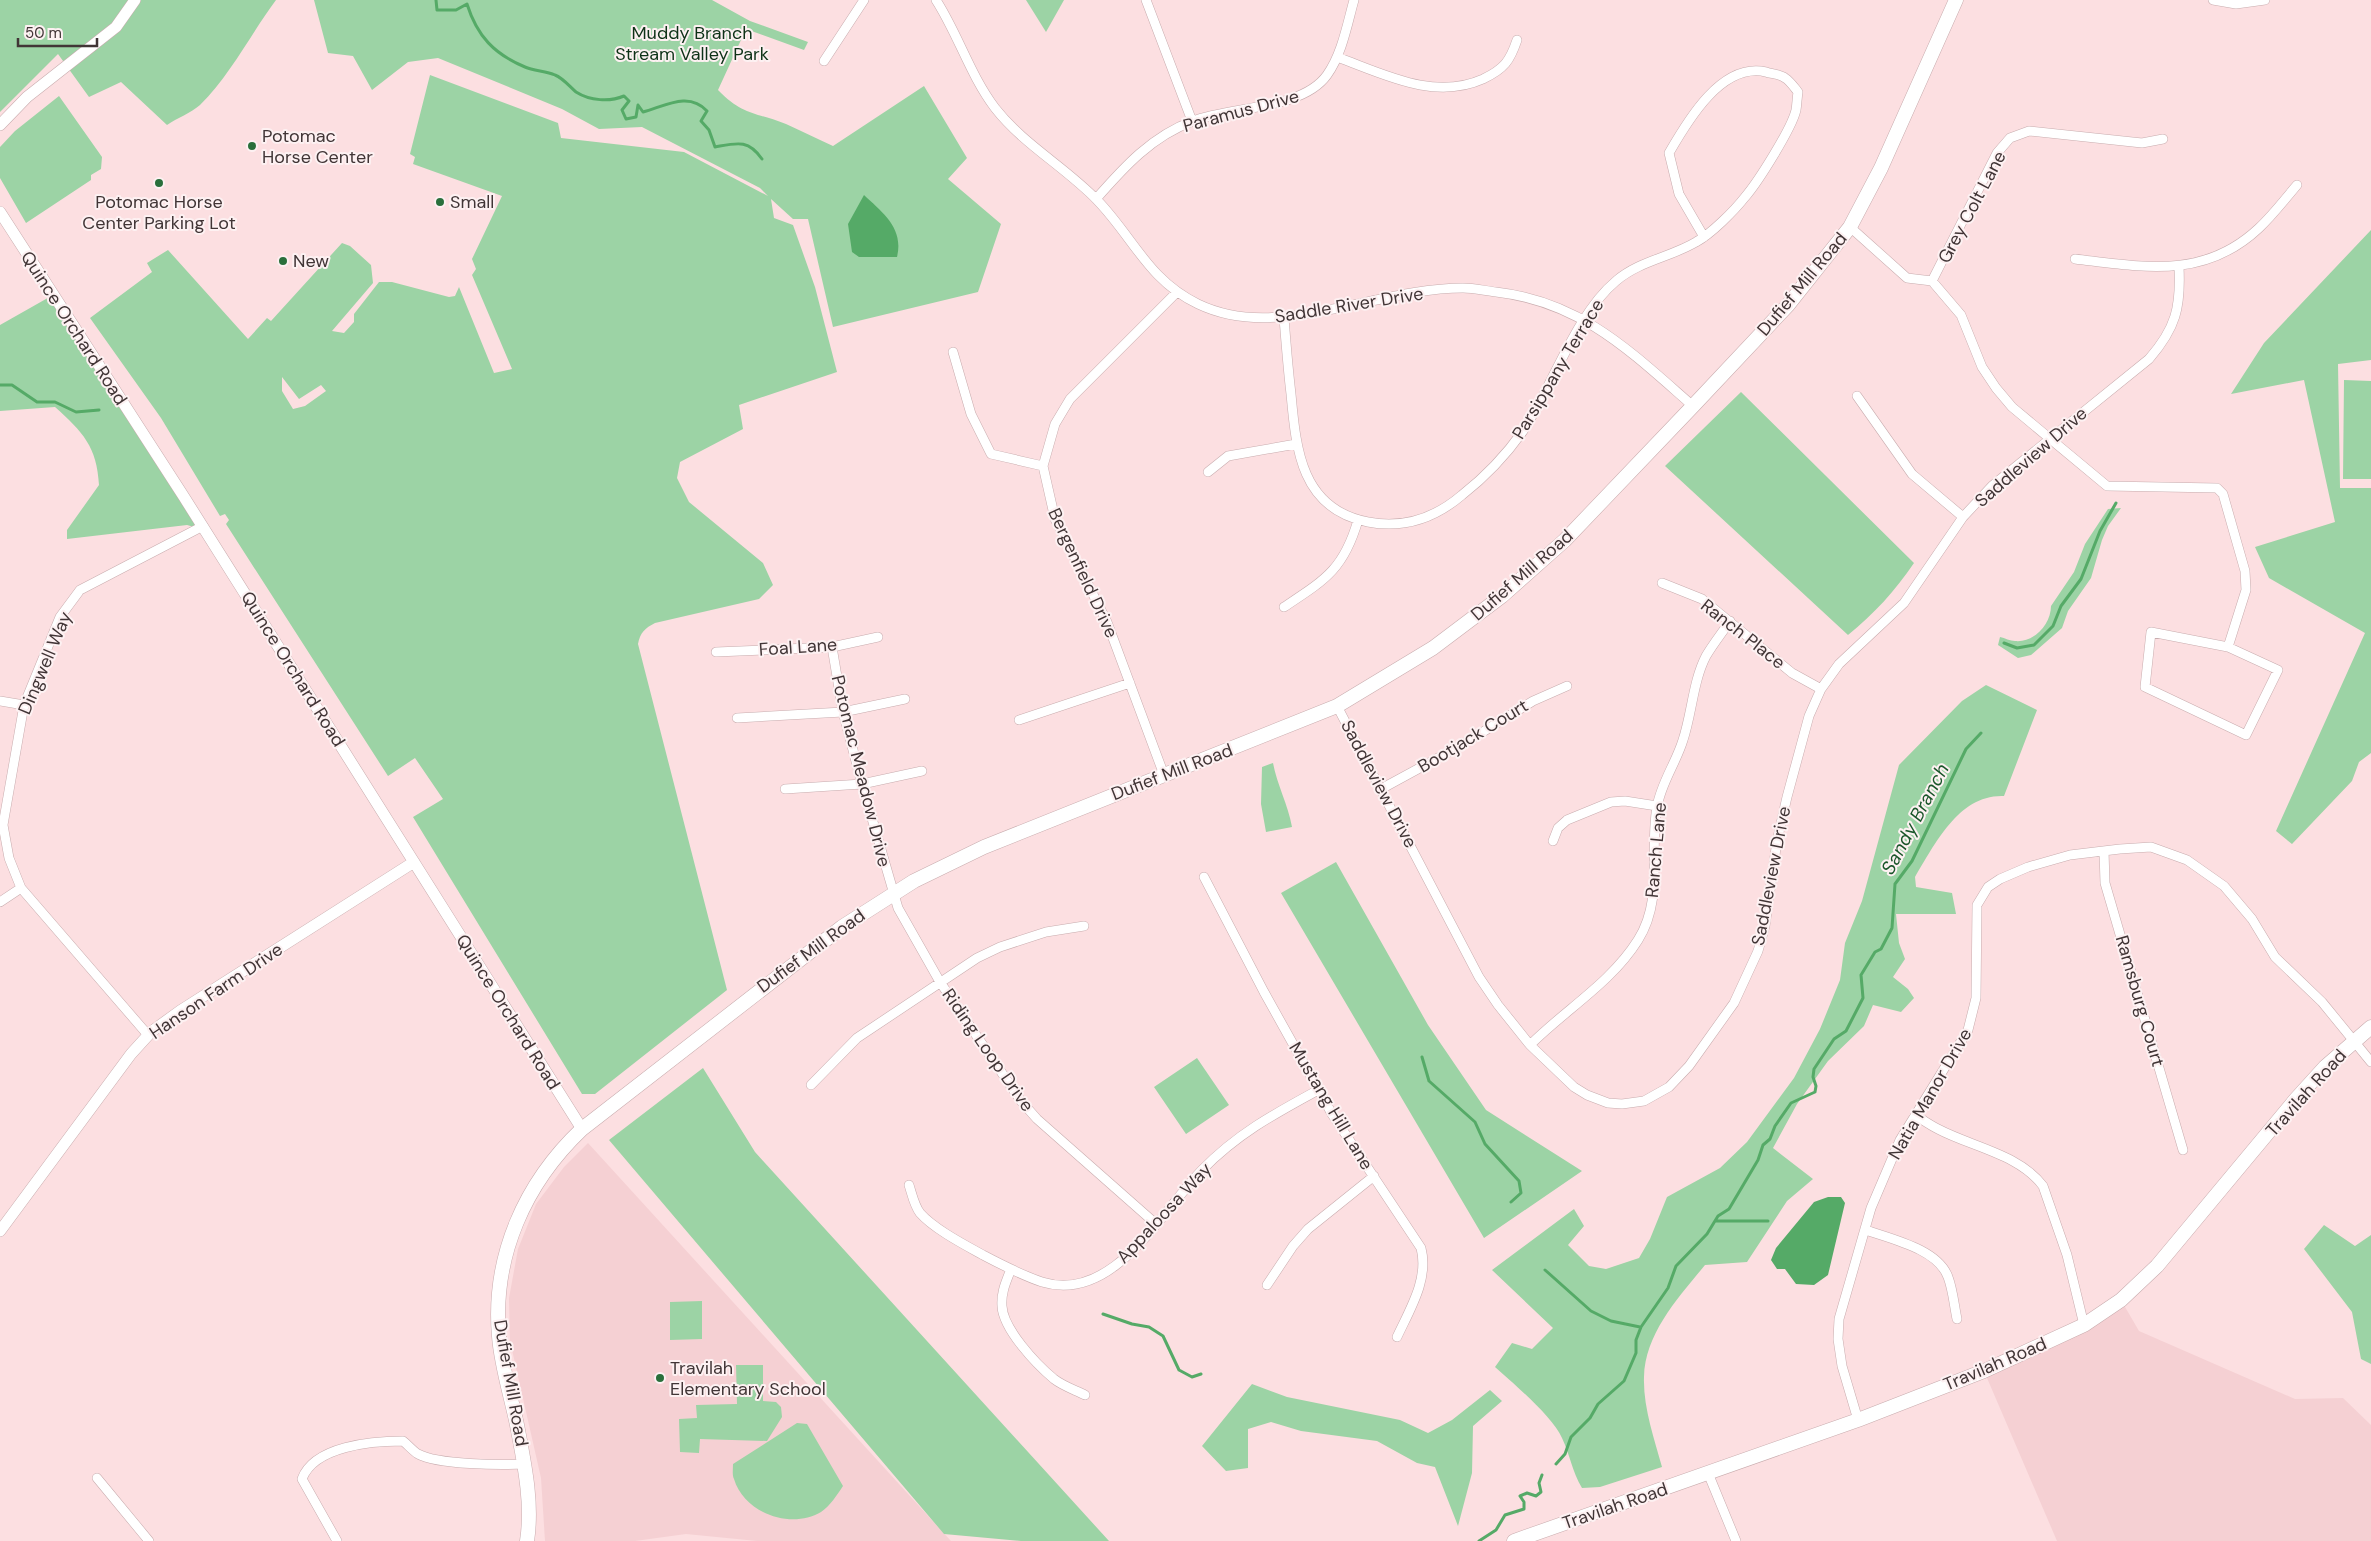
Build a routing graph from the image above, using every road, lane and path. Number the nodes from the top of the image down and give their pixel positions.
1 (135, 0) edge
2 (864, 0) edge
3 (936, 0) edge
4 (1146, 0) edge
5 (1354, 0) edge
6 (1956, 0) edge
7 (2213, 0) edge
8 (2265, 0) edge
9 (1517, 40) dead end
10 (1337, 57) junction
11 (824, 61) dead end
12 (1192, 121) junction
13 (0, 125) edge
14 (2163, 139) dead end
15 (2297, 185) dead end
16 (1096, 199) junction
17 (0, 212) edge
18 (1850, 227) junction
19 (1704, 236) junction
20 (2075, 259) dead end
21 (2179, 267) junction
22 (1932, 281) junction
23 (1177, 292) junction
24 (1284, 318) junction
25 (1585, 319) junction
26 (953, 352) dead end
27 (1857, 396) dead end
28 (1693, 406) junction
29 (2049, 439) junction
30 (1296, 444) junction
31 (1043, 466) junction
32 (1208, 472) dead end
33 (1963, 517) junction
34 (1358, 520) junction
35 (203, 526) junction
36 (1662, 583) dead end
37 (1284, 607) dead end
38 (1730, 621) junction
39 (878, 637) dead end
40 (832, 647) junction
41 (2228, 647) junction
42 (716, 652) dead end
43 (1130, 683) junction
44 (1567, 686) dead end
45 (1822, 689) junction
46 (905, 699) dead end
47 (0, 701) edge
48 (24, 705) junction
49 (1337, 706) junction
50 (843, 712) junction
51 (738, 718) dead end
52 (1019, 720) dead end
53 (922, 770) dead end
54 (1164, 775) junction
55 (862, 784) junction
56 (785, 789) dead end
57 (1381, 789) junction
58 (1657, 806) junction
59 (1552, 841) dead end
60 (2104, 851) junction
61 (414, 862) junction
62 (1204, 877) dead end
63 (21, 888) junction
64 (892, 894) junction
65 (0, 902) edge
66 (1084, 926) dead end
67 (940, 982) junction
68 (2371, 1028) edge
69 (148, 1035) junction
70 (2354, 1041) junction
71 (1530, 1045) junction
72 (2371, 1062) edge
73 (812, 1085) dead end
74 (1320, 1089) junction
75 (1915, 1115) junction
76 (582, 1129) junction
77 (2183, 1150) dead end
78 (1374, 1176) junction
79 (909, 1185) dead end
80 (1156, 1224) junction
81 (1866, 1230) junction
82 (0, 1231) edge
83 (1011, 1269) junction
84 (1266, 1285) dead end
85 (1957, 1319) dead end
86 (2084, 1325) junction
87 (1397, 1337) dead end
88 (1085, 1395) dead end
89 (1858, 1420) junction
90 (525, 1464) junction
91 (1708, 1473) junction
92 (97, 1478) dead end
93 (149, 1541) edge
94 (337, 1541) edge
95 (527, 1541) edge
96 (1514, 1541) edge
97 (1736, 1541) edge

1 - 13 street
2 - 11 street
3 - 16 street, Saddle River Drive
4 - 12 street
5 - 10 street, Paramus Drive
6 - 18 main road, Dufief Mill Road
7 - 8 street
9 - 10 street
10 - 12 street, Paramus Drive
12 - 16 street, Paramus Drive
14 - 22 street, Grey Colt Lane
15 - 21 street
16 - 23 street, Saddle River Drive
17 - 35 street, Quince Orchard Road
18 - 22 street
18 - 28 main road, Dufief Mill Road
19 - 19 street, Parsippany Terrace
19 - 25 street, Parsippany Terrace
20 - 21 street
21 - 29 street, Saddleview Drive
22 - 29 street
23 - 24 street, Saddle River Drive
23 - 31 street, Bergenfield Drive
24 - 25 street, Saddle River Drive
24 - 30 street, Parsippany Terrace
25 - 28 street, Saddle River Drive
25 - 34 street, Parsippany Terrace
26 - 31 street
27 - 33 street
28 - 49 main road, Dufief Mill Road
29 - 33 street, Saddleview Drive
29 - 41 street
30 - 32 street
30 - 34 street, Parsippany Terrace
31 - 43 street, Bergenfield Drive
33 - 45 street, Saddleview Drive
34 - 37 street
35 - 48 street, Dingwell Way
35 - 61 street, Quince Orchard Road
36 - 38 street, Ranch Place
38 - 45 street, Ranch Place
38 - 58 street, Ranch Lane
39 - 40 street, Foal Lane
40 - 42 street, Foal Lane
40 - 50 street, Potomac Meadow Drive
41 - 41 street
43 - 52 street
43 - 54 street, Bergenfield Drive
44 - 57 street, Bootjack Court
45 - 71 street, Saddleview Drive
46 - 50 street
47 - 48 street
48 - 63 street, Dingwell Way
49 - 54 main road, Dufief Mill Road
49 - 57 street, Saddleview Drive
50 - 51 street
50 - 55 street, Potomac Meadow Drive
53 - 55 street
54 - 64 main road, Dufief Mill Road
55 - 56 street
55 - 64 street, Potomac Meadow Drive
57 - 71 street, Saddleview Drive
58 - 59 street
58 - 71 street, Ranch Lane
60 - 70 street, Natia Manor Drive
60 - 75 street, Natia Manor Drive
60 - 77 street, Ramsburg Court
61 - 69 street, Hanson Farm Drive
61 - 76 street, Quince Orchard Road
62 - 74 street, Mustang Hill Lane
63 - 65 street
63 - 69 street, Dingwell Way
64 - 67 street, Riding Loop Drive
64 - 76 main road, Dufief Mill Road
66 - 67 street
67 - 73 street
67 - 80 street, Riding Loop Drive
68 - 70 main road, Travilah Road
69 - 82 street, Hanson Farm Drive
70 - 72 street, Natia Manor Drive
70 - 86 main road, Travilah Road
74 - 78 street, Mustang Hill Lane
74 - 80 street, Appaloosa Way
75 - 81 street, Natia Manor Drive
75 - 86 street
76 - 90 main road, Dufief Mill Road
78 - 84 street
78 - 87 street, Mustang Hill Lane
79 - 83 street, Appaloosa Way
80 - 83 street, Appaloosa Way
81 - 85 street
81 - 89 street, Natia Manor Drive
83 - 88 street
86 - 89 main road, Travilah Road
89 - 91 main road, Travilah Road
90 - 94 street
90 - 95 main road, Dufief Mill Road
91 - 96 main road, Travilah Road
91 - 97 street
92 - 93 street

